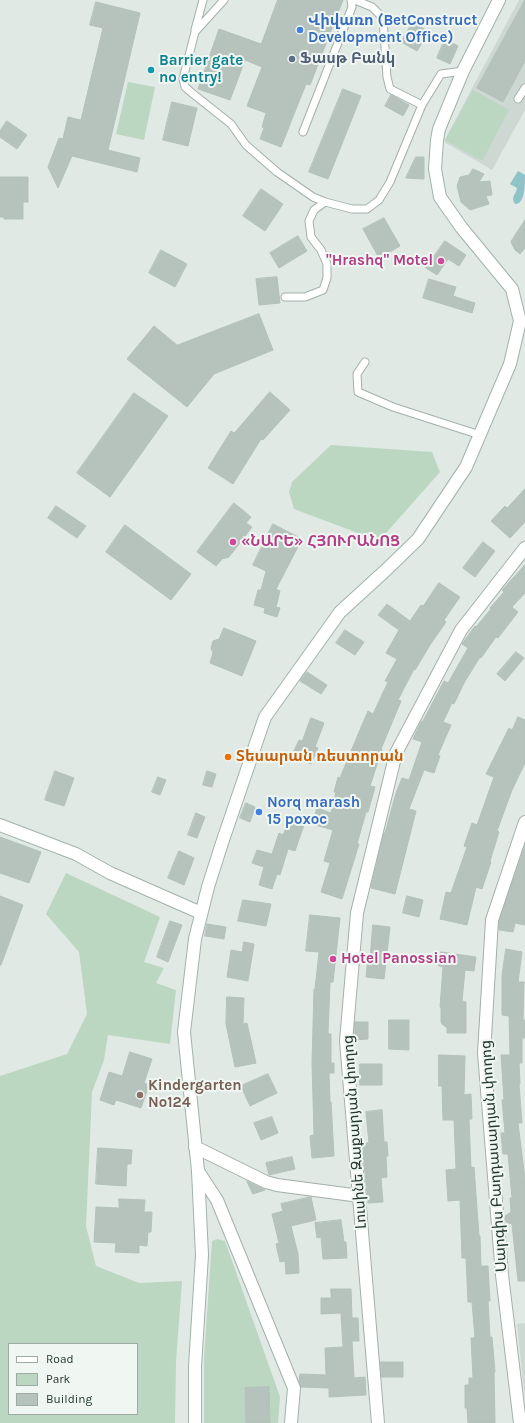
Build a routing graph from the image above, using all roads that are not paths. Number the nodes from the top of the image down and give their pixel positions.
1 (202, 0) edge
2 (224, 0) edge
3 (351, 0) edge
4 (355, 0) edge
5 (499, 0) edge
6 (195, 32) junction
7 (462, 70) junction
8 (525, 88) edge
9 (518, 99) dead end
10 (422, 104) junction
11 (303, 132) dead end
12 (325, 202) junction
13 (285, 297) dead end
14 (365, 362) dead end
15 (480, 435) junction
16 (525, 548) edge
17 (525, 822) edge
18 (0, 825) edge
19 (202, 913) junction
20 (195, 1147) junction
21 (198, 1171) junction
22 (360, 1196) junction
23 (195, 1423) edge
24 (291, 1423) edge
25 (378, 1423) edge
26 (520, 1423) edge

1 - 6 lane
2 - 6 lane
3 - 11 lane
4 - 10 lane
5 - 7 street
6 - 12 lane
7 - 10 lane
7 - 15 street
8 - 9 lane
10 - 12 lane
12 - 13 lane
14 - 15 lane
15 - 19 street
16 - 22 street, Լուսինե Զաքարյան փողոց
17 - 26 street, Սարգիս Բաղդասարյան փողոց
18 - 19 street
19 - 20 street
20 - 21 street
20 - 22 street
21 - 23 street
21 - 24 street
22 - 25 street, Լուսինե Զաքարյան փողոց

